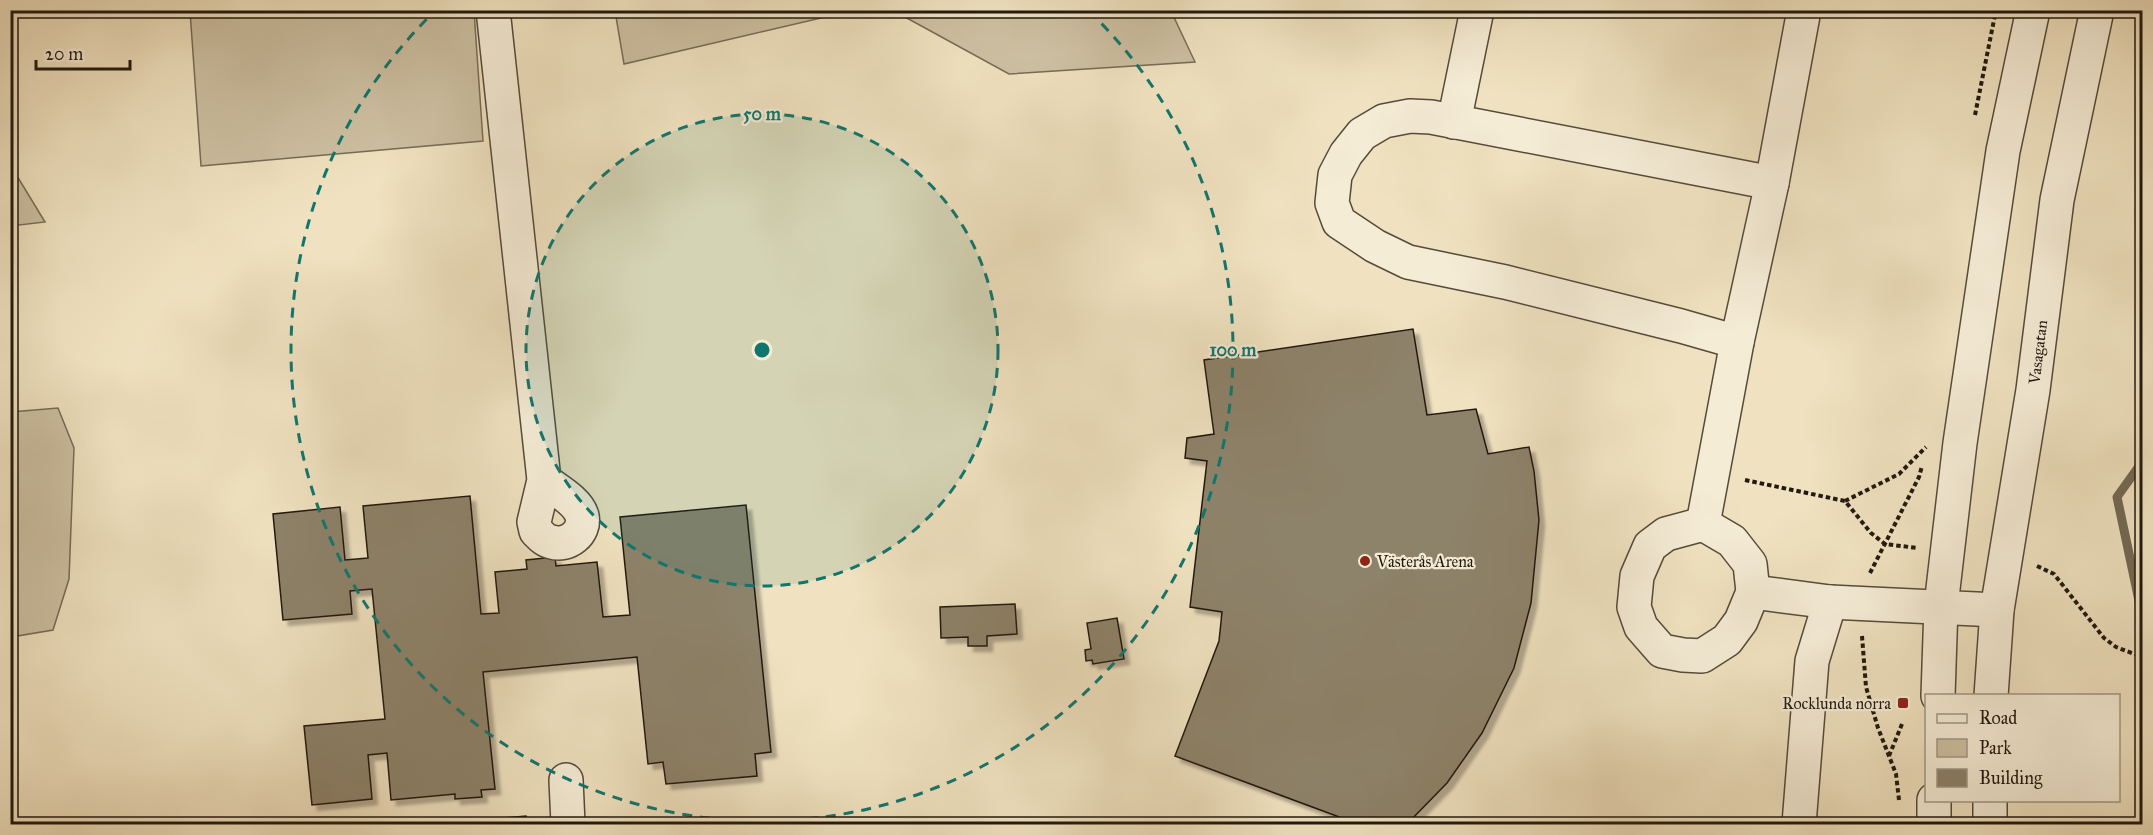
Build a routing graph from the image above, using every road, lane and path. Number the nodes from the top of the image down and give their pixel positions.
1 (494, 10) edge
2 (1477, 10) edge
3 (1804, 10) edge
4 (2033, 10) edge
5 (2097, 10) edge
6 (1454, 122) junction
7 (1772, 183) junction
8 (1737, 342) junction
9 (1712, 473) junction
10 (544, 480) dead end
11 (1845, 501) junction
12 (1703, 524) junction
13 (1885, 544) junction
14 (1753, 592) junction
15 (1830, 602) junction
16 (1863, 603) junction
17 (1941, 606) junction
18 (1997, 610) junction
19 (1938, 694) edge
20 (1991, 694) edge
21 (1902, 724) dead end
22 (1889, 756) junction
23 (566, 780) dead end
24 (1899, 801) dead end
25 (1934, 802) edge
26 (1990, 802) edge
27 (568, 825) edge
28 (1798, 825) edge
29 (1934, 825) edge
30 (1990, 825) edge

1 - 10 street
2 - 6 street
3 - 7 street
4 - 17 street
5 - 18 street, Vasagatan
6 - 7 street
6 - 8 street
7 - 8 street
8 - 9 street
9 - 11 path
9 - 12 street
11 - 13 path
11 - 13 path
12 - 14 street
12 - 14 street
13 - 16 path
14 - 15 street
15 - 16 street
15 - 28 street
16 - 17 street
16 - 22 path
17 - 18 street
17 - 19 street
18 - 20 street, Vasagatan
21 - 22 path
22 - 24 path
23 - 27 street
25 - 29 street
26 - 30 street

